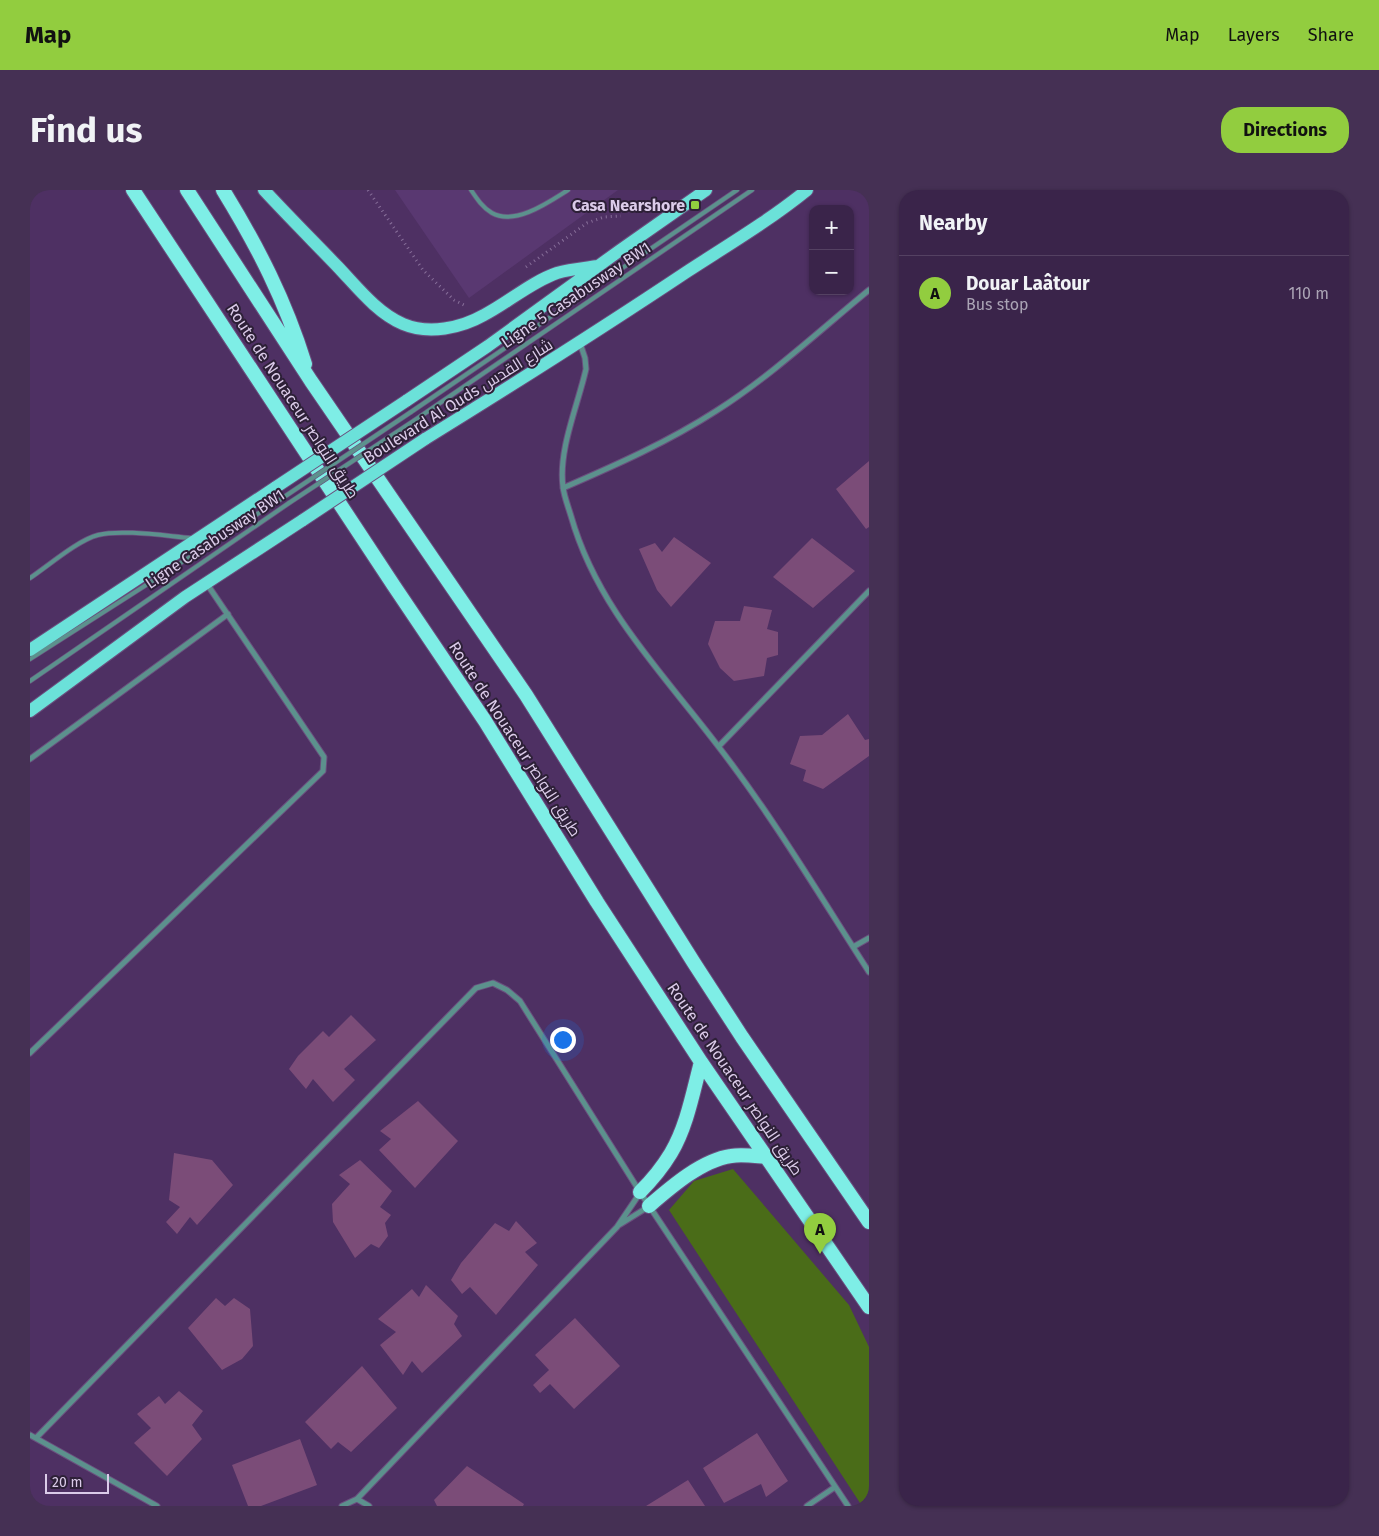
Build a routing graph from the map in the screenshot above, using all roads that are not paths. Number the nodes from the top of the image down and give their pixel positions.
1 (133, 190) edge
2 (187, 190) edge
3 (223, 190) edge
4 (264, 190) edge
5 (471, 190) edge
6 (568, 190) edge
7 (706, 190) edge
8 (737, 190) edge
9 (752, 190) edge
10 (807, 190) edge
11 (598, 266) junction
12 (869, 290) edge
13 (580, 343) junction
14 (311, 381) junction
15 (409, 407) junction
16 (415, 420) joint
17 (563, 488) junction
18 (196, 539) junction
19 (30, 578) edge
20 (207, 583) junction
21 (869, 591) edge
22 (228, 614) junction
23 (30, 650) edge
24 (30, 659) edge
25 (30, 681) edge
26 (30, 711) edge
27 (718, 746) junction
28 (30, 759) edge
29 (869, 938) edge
30 (854, 948) junction
31 (869, 972) edge
32 (30, 1053) edge
33 (702, 1062) junction
34 (766, 1156) junction
35 (640, 1192) junction
36 (649, 1206) junction
37 (869, 1222) edge
38 (617, 1227) junction
39 (869, 1307) edge
40 (30, 1435) edge
41 (36, 1438) junction
42 (836, 1487) junction
43 (358, 1499) junction
44 (157, 1506) edge
45 (342, 1506) edge
46 (369, 1506) edge
47 (807, 1506) edge
48 (848, 1506) edge

1 - 33 highway, Route de Nouaceur طريق النواصر
2 - 14 highway, Route de Nouaceur طريق النواصر
3 - 14 highway
4 - 11 main road
5 - 6 lane
7 - 11 main road, Boulevard Al Quds شارع القدس
8 - 15 lane, Ligne 5 Casabusway BW1
9 - 16 lane, Ligne 5 Casabusway BW1
10 - 13 main road, Boulevard Al Quds شارع القدس
11 - 15 main road, Boulevard Al Quds شارع القدس
12 - 17 street
13 - 17 street
13 - 20 main road, Boulevard Al Quds شارع القدس, bridge
14 - 37 highway, Route de Nouaceur طريق النواصر
15 - 18 main road, Boulevard Al Quds شارع القدس, bridge
15 - 24 lane, Ligne Casabusway BW1, bridge
16 - 25 lane, Ligne Casabusway BW1, bridge
17 - 27 street
18 - 19 lane
18 - 23 main road, Boulevard Al Quds شارع القدس
20 - 22 street
20 - 26 main road, Boulevard Al Quds شارع القدس
21 - 27 street
22 - 28 street
22 - 32 street
27 - 30 street
29 - 30 street
30 - 31 street
33 - 34 highway, Route de Nouaceur طريق النواصر
33 - 35 highway
34 - 36 highway
34 - 39 highway, Route de Nouaceur طريق النواصر
35 - 36 street
35 - 38 street
35 - 41 street
36 - 38 street
36 - 42 street
38 - 43 street
40 - 41 street
41 - 44 street
42 - 47 street
42 - 48 street
43 - 45 street
43 - 46 street

